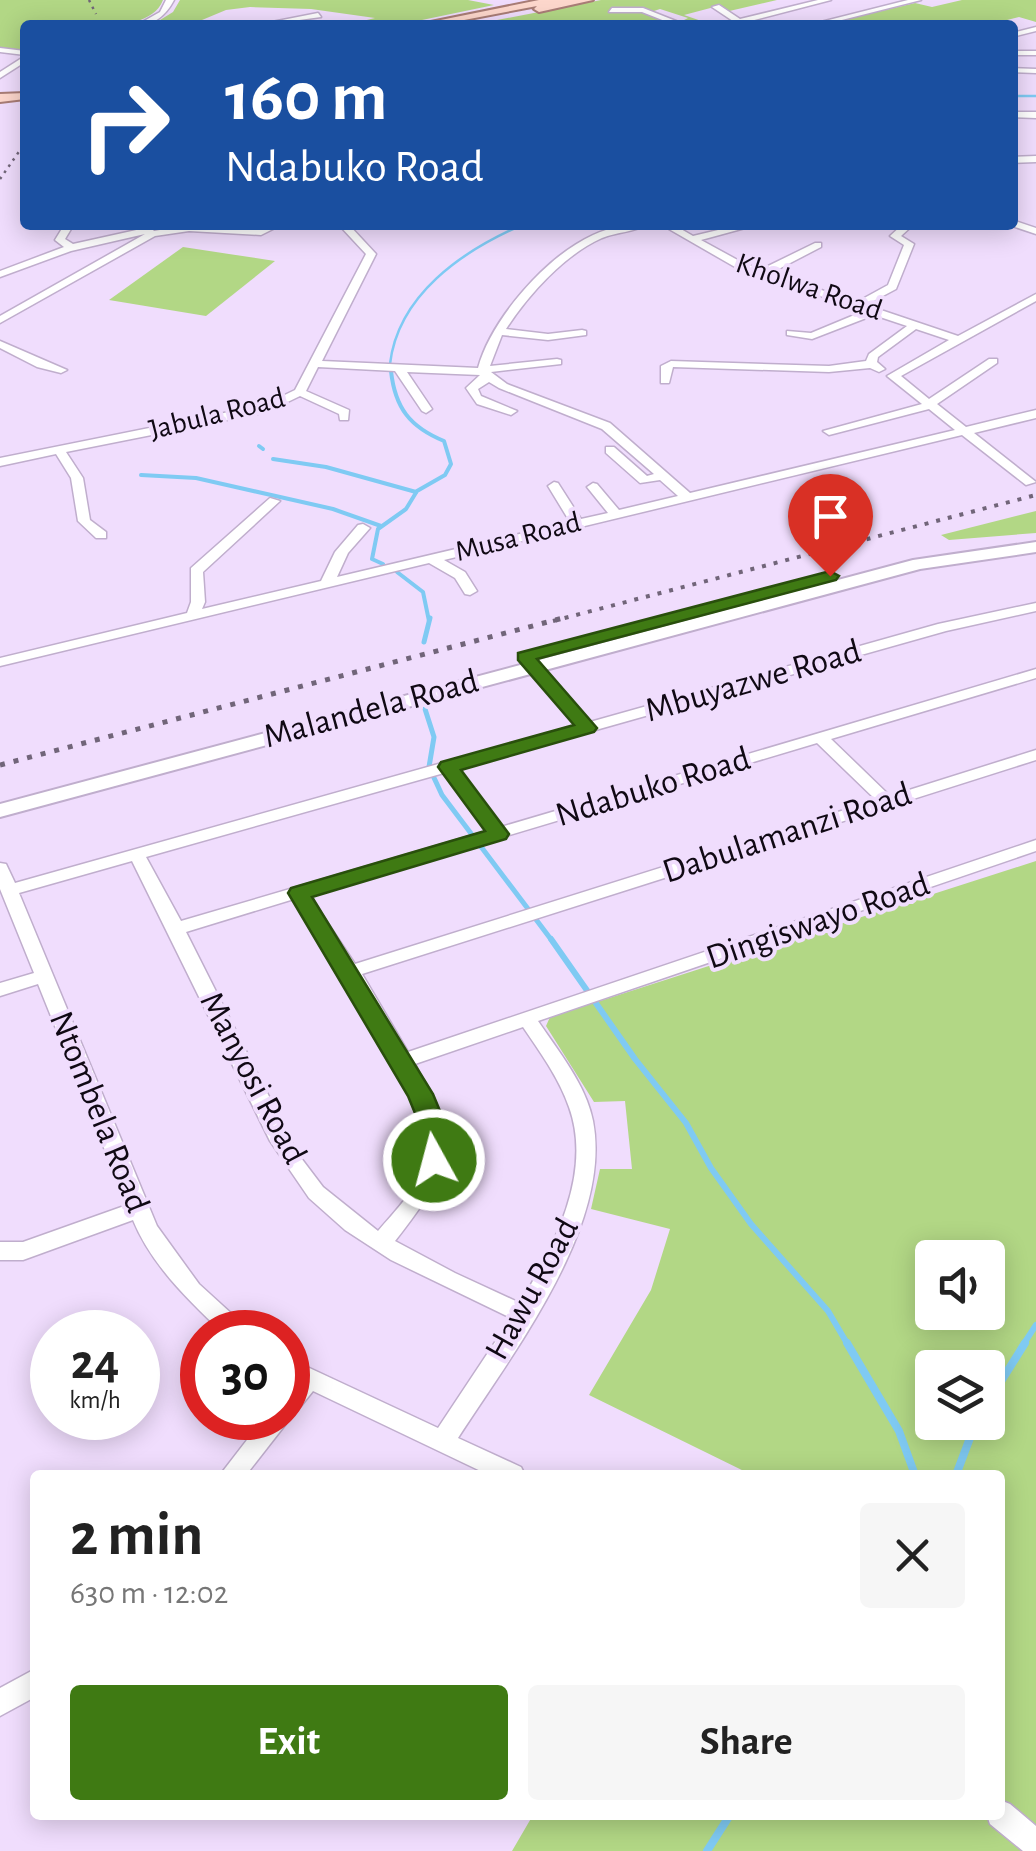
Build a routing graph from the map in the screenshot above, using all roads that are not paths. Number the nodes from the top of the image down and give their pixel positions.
1 (170, 0) edge
2 (556, 0) edge
3 (588, 0) edge
4 (827, 0) edge
5 (917, 0) edge
6 (716, 7) dead end
7 (612, 10) dead end
8 (318, 15) dead end
9 (754, 17) junction
10 (664, 19) joint
11 (149, 20) edge
12 (292, 20) edge
13 (448, 20) edge
14 (482, 20) edge
15 (667, 20) edge
16 (736, 20) edge
17 (742, 20) edge
18 (764, 20) edge
19 (834, 20) edge
20 (20, 60) edge
21 (0, 76) edge
22 (65, 230) edge
23 (152, 230) edge
24 (222, 230) edge
25 (262, 230) edge
26 (349, 230) edge
27 (622, 230) edge
28 (676, 230) edge
29 (730, 230) edge
30 (903, 230) edge
31 (691, 239) junction
32 (96, 241) junction
33 (818, 245) dead end
34 (72, 248) junction
35 (128, 248) junction
36 (763, 273) junction
37 (0, 274) edge
38 (1036, 297) edge
39 (858, 305) junction
40 (874, 311) junction
41 (0, 320) edge
42 (915, 325) junction
43 (497, 331) junction
44 (582, 333) dead end
45 (791, 333) dead end
46 (956, 339) junction
47 (0, 344) edge
48 (994, 361) dead end
49 (557, 362) dead end
50 (318, 364) junction
51 (872, 364) junction
52 (399, 368) junction
53 (61, 370) dead end
54 (485, 373) junction
55 (893, 376) junction
56 (665, 381) dead end
57 (300, 392) junction
58 (931, 405) junction
59 (426, 409) dead end
60 (511, 411) dead end
61 (1036, 414) edge
62 (344, 418) dead end
63 (828, 430) dead end
64 (966, 431) junction
65 (60, 450) junction
66 (610, 450) dead end
67 (4, 460) edge
68 (663, 476) junction
69 (1030, 482) dead end
70 (554, 486) dead end
71 (593, 487) dead end
72 (686, 497) junction
73 (274, 501) dead end
74 (616, 514) junction
75 (576, 523) junction
76 (363, 528) dead end
77 (101, 535) dead end
78 (1036, 538) edge
79 (1036, 547) edge
80 (430, 558) junction
81 (327, 583) junction
82 (470, 591) dead end
83 (1036, 607) edge
84 (193, 615) junction
85 (529, 661) junction
86 (0, 662) edge
87 (1036, 673) edge
88 (587, 728) junction
89 (820, 737) junction
90 (1036, 754) edge
91 (436, 770) junction
92 (0, 798) edge
93 (886, 801) junction
94 (0, 811) edge
95 (485, 838) junction
96 (1036, 846) edge
97 (137, 855) junction
98 (0, 868) edge
99 (10, 890) junction
100 (299, 893) junction
101 (178, 928) junction
102 (349, 972) junction
103 (44, 976) junction
104 (0, 990) edge
105 (527, 1020) junction
106 (402, 1061) junction
107 (140, 1209) junction
108 (381, 1243) junction
109 (0, 1251) edge
110 (212, 1310) edge
111 (523, 1314) junction
112 (310, 1380) edge
113 (260, 1440) edge
114 (442, 1442) junction
115 (236, 1470) edge
116 (502, 1470) edge
117 (30, 1685) edge
118 (0, 1703) edge
119 (1005, 1818) edge
120 (1036, 1844) edge

1 - 11 street
2 - 13 main road
3 - 14 main road
4 - 9 street
5 - 19 street
6 - 16 street
7 - 10 street
8 - 12 street
9 - 17 street
9 - 18 street
10 - 15 street
20 - 21 street
22 - 34 street
23 - 32 street
23 - 35 street
24 - 25 street
26 - 50 street, Jabula Road
27 - 43 street
28 - 31 street, Kholwa Road
29 - 31 street
30 - 39 street
31 - 36 street, Kholwa Road
32 - 34 street
32 - 35 street
33 - 36 street
34 - 37 street
35 - 41 street
36 - 39 street, Kholwa Road
38 - 46 street
39 - 40 street, Kholwa Road
40 - 42 street, Kholwa Road
40 - 45 street
42 - 46 street, Kholwa Road
42 - 51 street
43 - 44 street
43 - 54 street
46 - 55 street
47 - 53 street
48 - 58 street
49 - 54 street
50 - 52 street
50 - 57 street, Jabula Road
51 - 55 street
51 - 56 street
52 - 54 street
52 - 59 street
54 - 60 street
54 - 68 street
55 - 58 street
57 - 62 street
57 - 65 street, Jabula Road
58 - 63 street
58 - 64 street
61 - 64 street, Musa Road
64 - 69 street
64 - 72 street, Musa Road
65 - 67 street, Jabula Road
65 - 77 street
66 - 68 street
68 - 72 street
70 - 75 street
71 - 74 street
72 - 74 street, Musa Road
73 - 84 street
74 - 75 street, Musa Road
75 - 80 street, Musa Road
76 - 81 street
78 - 85 main road, Malandela Road
79 - 85 main road, Malandela Road
80 - 81 street, Musa Road
80 - 82 street
81 - 84 street, Musa Road
83 - 88 street, Mbuyazwe Road
84 - 86 street, Musa Road
85 - 88 street
85 - 92 main road, Malandela Road
85 - 94 main road, Malandela Road
87 - 89 street, Ndabuko Road
88 - 91 street, Mbuyazwe Road
89 - 93 street
89 - 95 street, Ndabuko Road
90 - 93 street, Dabulamanzi Road
91 - 95 street
91 - 97 street, Mbuyazwe Road
93 - 102 street, Dabulamanzi Road
95 - 100 street, Ndabuko Road
96 - 105 street, Dingiswayo Road
97 - 99 street, Mbuyazwe Road
97 - 101 street, Manyosi Road
98 - 99 street, Ntombela Road
99 - 103 street, Ntombela Road
100 - 101 street, Ndabuko Road
100 - 102 street
101 - 108 street, Manyosi Road
102 - 106 street
103 - 104 street
103 - 107 street, Ntombela Road
105 - 106 street, Dingiswayo Road
105 - 111 street, Hawu Road
106 - 108 street
107 - 109 street
107 - 110 street, Ntombela Road
108 - 111 street, Manyosi Road
111 - 114 street, Hawu Road
112 - 114 street
113 - 115 street
114 - 116 street
117 - 118 street
119 - 120 street

